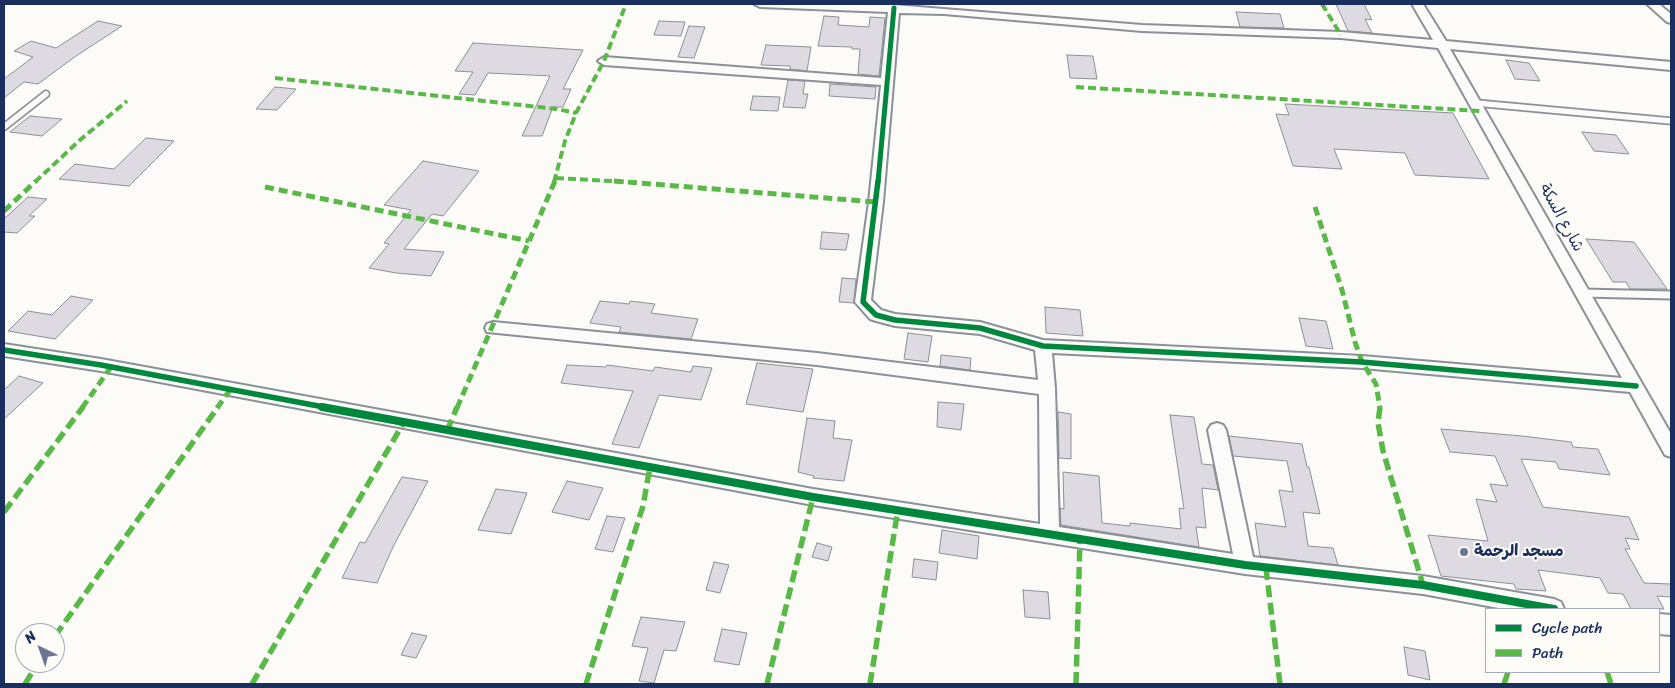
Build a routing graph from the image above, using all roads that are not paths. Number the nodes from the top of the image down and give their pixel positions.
1 (760, 4) edge
2 (1418, 4) edge
3 (1652, 4) edge
4 (831, 5) edge
5 (894, 8) junction
6 (1671, 20) edge
7 (1443, 46) junction
8 (604, 61) dead end
9 (1671, 66) edge
10 (888, 82) junction
11 (46, 94) dead end
12 (1476, 103) junction
13 (1671, 121) edge
14 (4, 127) edge
15 (1582, 293) junction
16 (1671, 295) edge
17 (493, 328) dead end
18 (1043, 346) junction
19 (4, 350) edge
20 (1636, 386) junction
21 (1047, 388) junction
22 (1218, 430) dead end
23 (1671, 450) edge
24 (1050, 534) junction
25 (1245, 565) junction
26 (1549, 608) edge

1 - 4 street
2 - 7 street, شارع السكة
3 - 6 street
4 - 5 street
5 - 7 street
5 - 10 street
7 - 9 street
7 - 12 street, شارع السكة
8 - 10 street
10 - 18 street
11 - 14 lane
12 - 13 lane
12 - 15 street, شارع السكة
15 - 16 lane
15 - 20 street, شارع السكة
17 - 21 street
18 - 20 street
18 - 21 street
19 - 24 street
20 - 23 street, شارع السكة
21 - 24 street
22 - 25 street
24 - 25 street
25 - 26 street

